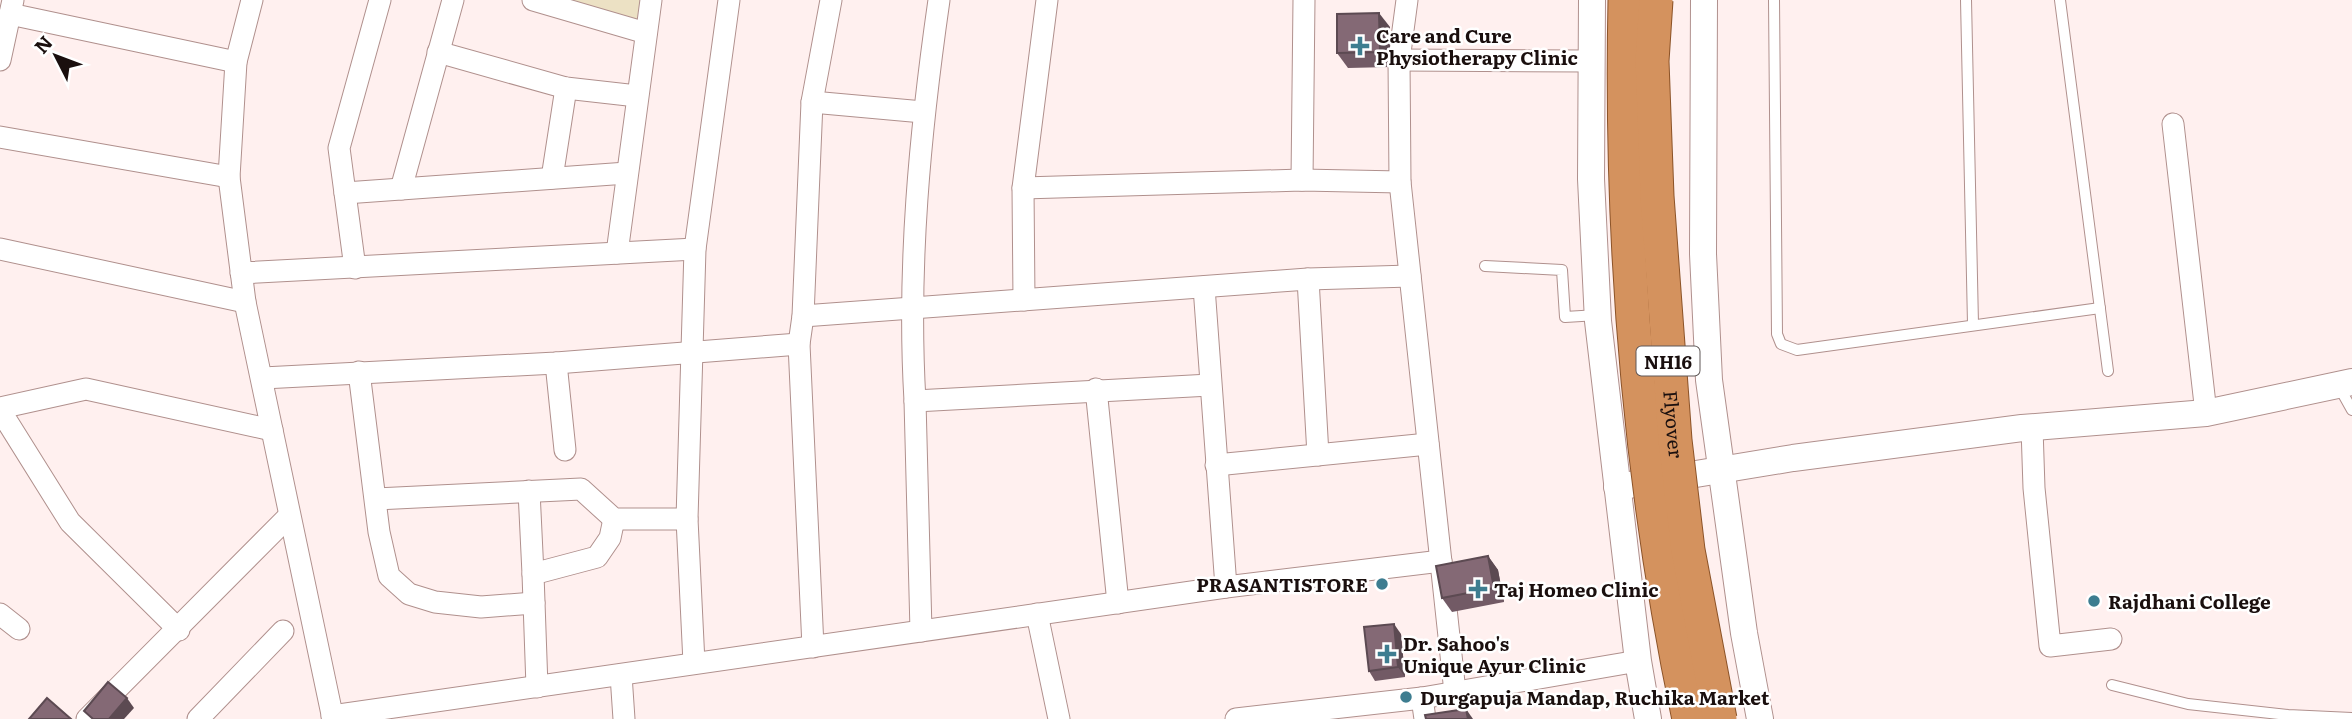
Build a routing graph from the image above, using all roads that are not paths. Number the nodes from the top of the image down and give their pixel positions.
1 (252, 0) edge
2 (380, 0) edge
3 (453, 0) edge
4 (533, 0) edge
5 (651, 0) edge
6 (729, 0) edge
7 (831, 0) edge
8 (939, 0) edge
9 (1047, 0) edge
10 (1304, 0) edge
11 (1407, 0) edge
12 (1592, 0) edge
13 (1625, 0) edge
14 (1656, 0) edge
15 (1704, 0) edge
16 (1774, 0) edge
17 (1966, 0) edge
18 (2060, 0) edge
19 (12, 7) edge
20 (646, 33) junction
21 (439, 52) junction
22 (0, 60) edge
23 (1399, 60) junction
24 (1590, 61) junction
25 (236, 62) junction
26 (566, 88) junction
27 (637, 96) junction
28 (813, 102) junction
29 (923, 112) junction
30 (2173, 124) dead end
31 (0, 136) edge
32 (627, 173) junction
33 (229, 177) junction
34 (552, 178) junction
35 (1302, 180) junction
36 (1400, 182) junction
37 (1023, 188) junction
38 (401, 189) junction
39 (345, 193) junction
40 (695, 249) junction
41 (0, 250) edge
42 (617, 253) junction
43 (1485, 266) dead end
44 (355, 268) junction
45 (241, 273) junction
46 (1410, 276) junction
47 (1308, 279) junction
48 (1204, 287) junction
49 (1024, 300) junction
50 (245, 302) junction
51 (2100, 307) junction
52 (913, 308) junction
53 (1598, 315) junction
54 (803, 316) junction
55 (1973, 324) junction
56 (799, 344) junction
57 (690, 351) junction
58 (556, 363) junction
59 (2109, 371) dead end
60 (359, 372) junction
61 (263, 378) junction
62 (2345, 384) edge
63 (1210, 385) junction
64 (1096, 389) junction
65 (915, 401) junction
66 (0, 409) edge
67 (2352, 410) edge
68 (2206, 412) junction
69 (2032, 428) junction
70 (272, 430) junction
71 (1428, 444) junction
72 (565, 450) dead end
73 (1318, 455) junction
74 (1216, 465) junction
75 (1720, 468) junction
76 (1617, 487) junction
77 (528, 491) junction
78 (376, 499) junction
79 (289, 516) junction
80 (614, 519) junction
81 (687, 519) junction
82 (1441, 561) junction
83 (533, 574) junction
84 (1226, 587) junction
85 (534, 603) junction
86 (1118, 603) junction
87 (0, 614) edge
88 (1037, 614) junction
89 (19, 629) dead end
90 (179, 630) junction
91 (283, 631) dead end
92 (921, 631) junction
93 (2111, 639) dead end
94 (813, 647) junction
95 (1638, 661) junction
96 (694, 663) junction
97 (621, 675) junction
98 (2112, 685) dead end
99 (537, 687) junction
100 (1455, 692) junction
101 (1422, 698) junction
102 (333, 718) edge
103 (2352, 718) edge
104 (87, 719) edge
105 (198, 719) edge
106 (624, 719) edge
107 (1059, 719) edge
108 (1237, 719) edge
109 (1425, 719) edge
110 (1648, 719) edge
111 (1689, 719) edge
112 (1720, 719) edge
113 (1760, 719) edge

1 - 25 street
2 - 39 street
3 - 21 street
4 - 20 street
5 - 20 street
6 - 40 street
7 - 28 street
8 - 29 street
9 - 37 street
10 - 35 street
11 - 23 street
12 - 24 street
13 - 111 highway, Flyover / NH16, bridge
14 - 112 highway, Flyover / NH16, bridge
15 - 75 street
16 - 55 lane
17 - 55 lane
18 - 51 lane
19 - 22 street
19 - 25 street
20 - 27 street
21 - 26 street
21 - 38 street
23 - 24 street
23 - 36 street
24 - 53 street
25 - 33 street
26 - 27 street
26 - 34 street
27 - 32 street
28 - 29 street
28 - 54 street
29 - 52 street
30 - 68 street
31 - 33 street
32 - 34 street
32 - 42 street
33 - 45 street
34 - 38 street
35 - 36 street
35 - 37 street
36 - 46 street
37 - 49 street
38 - 39 street
39 - 44 street
40 - 42 street
40 - 57 street
41 - 50 street
42 - 44 street
43 - 53 lane
44 - 45 street
45 - 50 street
46 - 47 street
46 - 71 street
47 - 48 street
47 - 73 street
48 - 49 street
48 - 63 street
49 - 52 street
50 - 61 street
51 - 55 lane
51 - 59 lane
52 - 54 street
52 - 65 street
53 - 76 street
54 - 56 street
56 - 57 street
56 - 94 street
57 - 58 street
57 - 81 street
58 - 60 street
58 - 72 street
60 - 61 street
60 - 78 street
61 - 70 street
62 - 67 lane
62 - 68 street
63 - 64 street
63 - 74 street
64 - 65 street
64 - 86 street
65 - 92 street
66 - 70 street
66 - 90 street
68 - 69 street
69 - 75 street
69 - 93 street
70 - 79 street
71 - 73 street
71 - 82 street
73 - 74 street
74 - 84 street
75 - 76 street
75 - 113 street
76 - 95 street
77 - 78 street
77 - 80 street
77 - 83 street
78 - 85 street
79 - 90 street
79 - 102 street
80 - 81 street
80 - 83 street
81 - 96 street
82 - 84 street
82 - 100 street
83 - 85 street
84 - 86 street
85 - 99 street
86 - 88 street
87 - 89 street
88 - 92 street
88 - 107 street
90 - 104 street
91 - 105 street
92 - 94 street
94 - 96 street
95 - 100 street
95 - 110 street
96 - 97 street
97 - 99 street
97 - 106 street
98 - 103 lane
99 - 102 street
100 - 101 street
101 - 108 street
101 - 109 street

